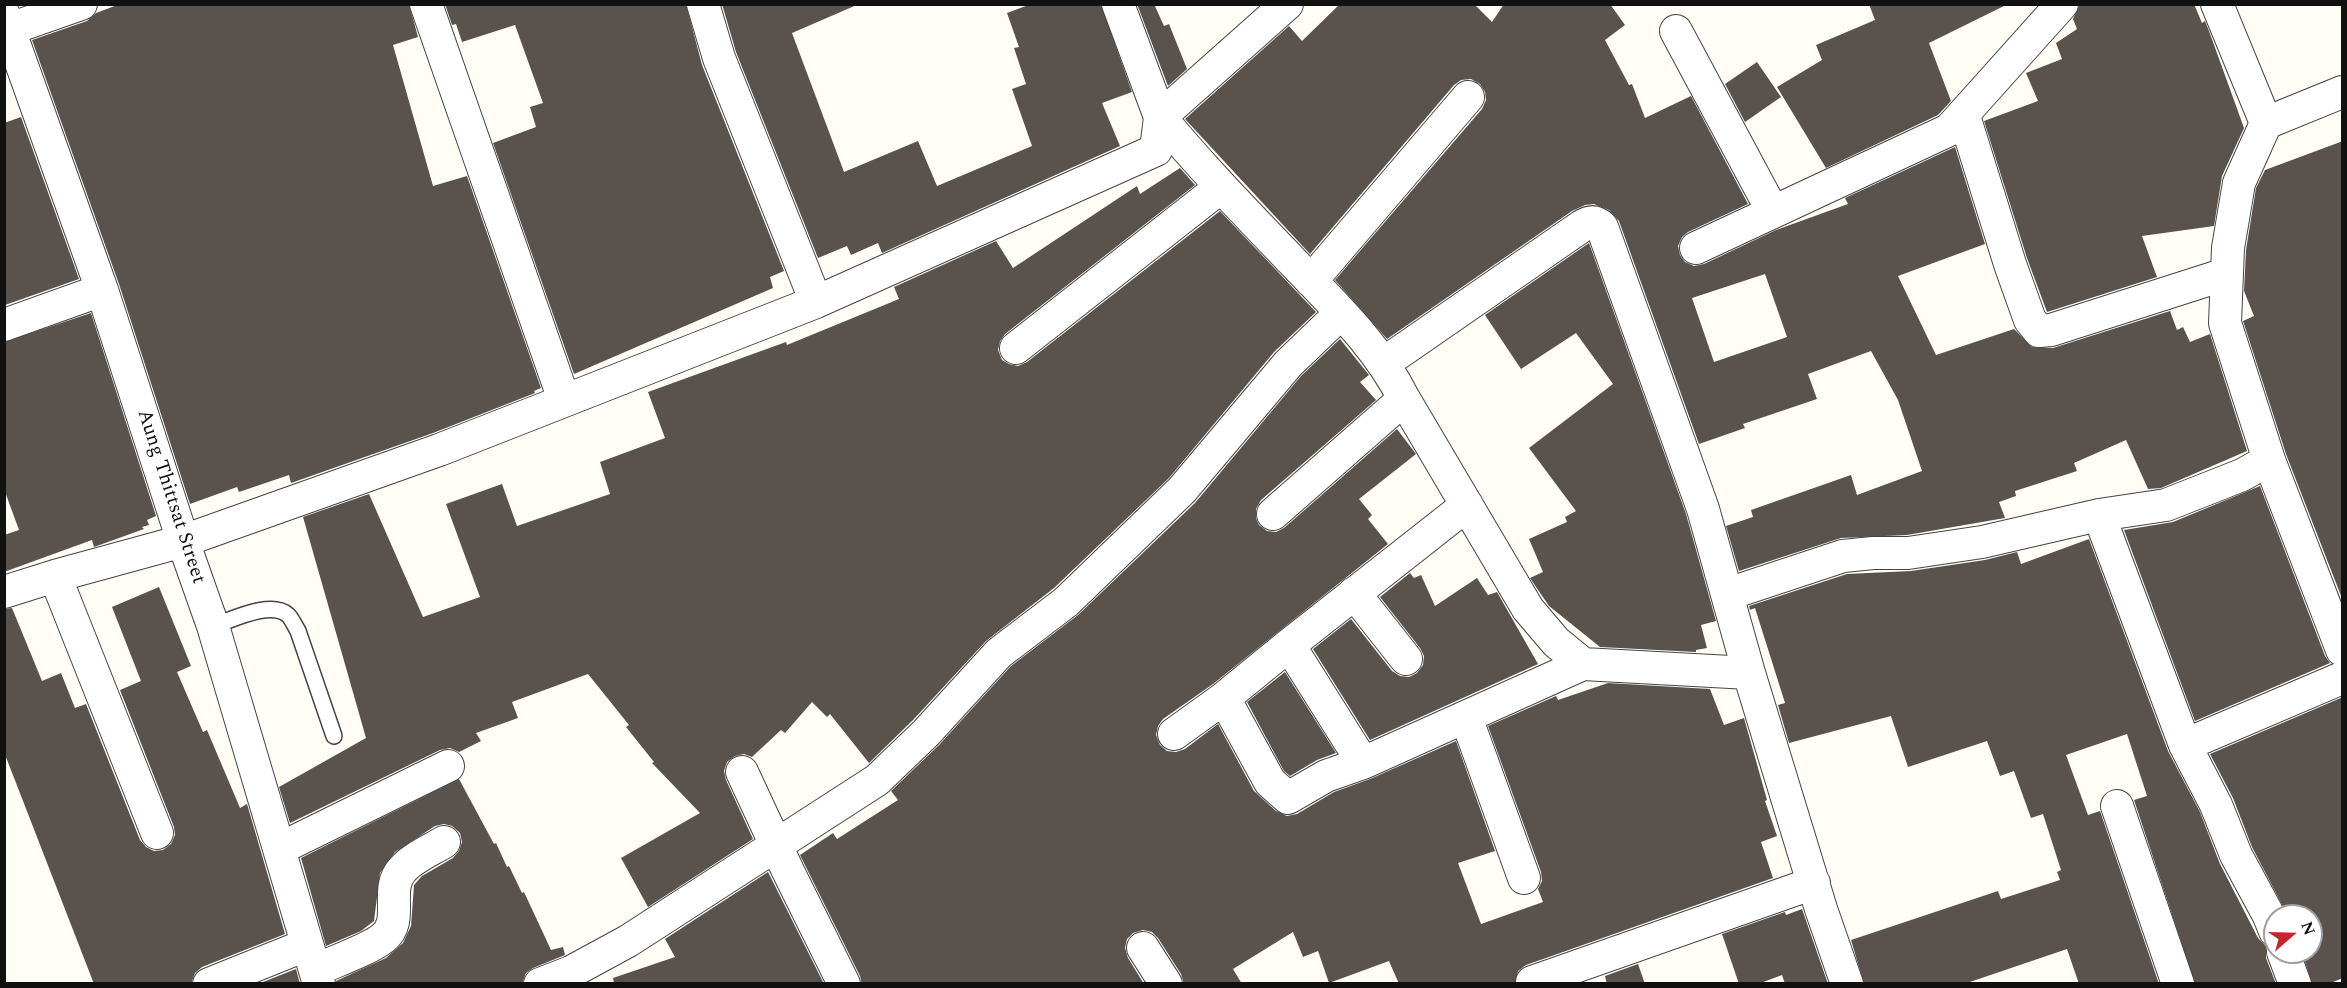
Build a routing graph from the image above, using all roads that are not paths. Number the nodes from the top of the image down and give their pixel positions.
1 (81, 4) edge
2 (426, 4) edge
3 (702, 4) edge
4 (1118, 4) edge
5 (1287, 4) edge
6 (2062, 4) edge
7 (2217, 4) edge
8 (6, 25) edge
9 (1676, 31) dead end
10 (2343, 92) edge
11 (1468, 97) dead end
12 (1964, 116) junction
13 (1160, 117) junction
14 (2266, 123) junction
15 (1221, 187) junction
16 (1773, 212) junction
17 (1696, 248) dead end
18 (2226, 274) junction
19 (1311, 281) junction
20 (102, 290) junction
21 (816, 302) junction
22 (1341, 313) junction
23 (4, 325) edge
24 (1016, 348) dead end
25 (1383, 363) junction
26 (1404, 399) junction
27 (564, 400) junction
28 (2269, 460) junction
29 (1467, 505) junction
30 (1273, 514) dead end
31 (2099, 515) junction
32 (183, 541) junction
33 (55, 576) junction
34 (4, 592) edge
35 (1354, 593) junction
36 (1728, 594) junction
37 (213, 626) junction
38 (1289, 645) junction
39 (2343, 650) edge
40 (1406, 659) dead end
41 (1583, 664) junction
42 (1749, 673) junction
43 (2343, 678) edge
44 (1224, 698) junction
45 (1466, 717) junction
46 (1174, 734) dead end
47 (334, 736) dead end
48 (2186, 745) junction
49 (1363, 763) junction
50 (448, 766) dead end
51 (742, 772) dead end
52 (2117, 806) dead end
53 (156, 833) dead end
54 (444, 842) dead end
55 (775, 845) junction
56 (279, 849) junction
57 (1524, 878) dead end
58 (1814, 883) junction
59 (2263, 905) edge
60 (1143, 948) dead end
61 (2288, 964) edge
62 (314, 966) edge
63 (574, 978) edge
64 (1532, 982) dead end
65 (209, 984) edge
66 (540, 984) edge
67 (844, 984) edge
68 (1166, 984) edge
69 (1847, 984) edge
70 (2178, 984) edge
71 (2295, 984) edge

1 - 8 street
2 - 27 street
3 - 21 street
4 - 13 street
5 - 13 street
6 - 12 street
7 - 14 street
8 - 20 street, Aung Thittsat Street
9 - 16 street
10 - 14 street
11 - 19 street
12 - 16 street
12 - 18 street
13 - 15 street
13 - 21 street
14 - 18 street
15 - 19 street
15 - 24 street
16 - 17 street
18 - 28 street
19 - 22 street
20 - 23 street
20 - 32 street, Aung Thittsat Street
21 - 27 street
22 - 25 street
22 - 55 street
25 - 26 street
25 - 36 street
26 - 29 street
26 - 30 street
27 - 32 street
28 - 31 street
28 - 39 street
29 - 35 street
29 - 41 street
31 - 36 street
31 - 48 street
32 - 33 street
32 - 37 street, Aung Thittsat Street
33 - 34 street
33 - 53 street
35 - 38 street
35 - 40 street
36 - 42 street
37 - 47 lane
37 - 56 street, Aung Thittsat Street
38 - 44 street
38 - 49 street
41 - 42 street
41 - 45 street
42 - 58 street
43 - 48 street
44 - 46 street
44 - 49 street
45 - 49 street
45 - 57 street
48 - 59 street
50 - 56 street
51 - 55 street
52 - 70 street
54 - 62 street
55 - 63 street
55 - 67 street
56 - 62 street, Aung Thittsat Street
58 - 64 street
58 - 69 street
60 - 68 street
61 - 71 street
62 - 65 street
63 - 66 street

